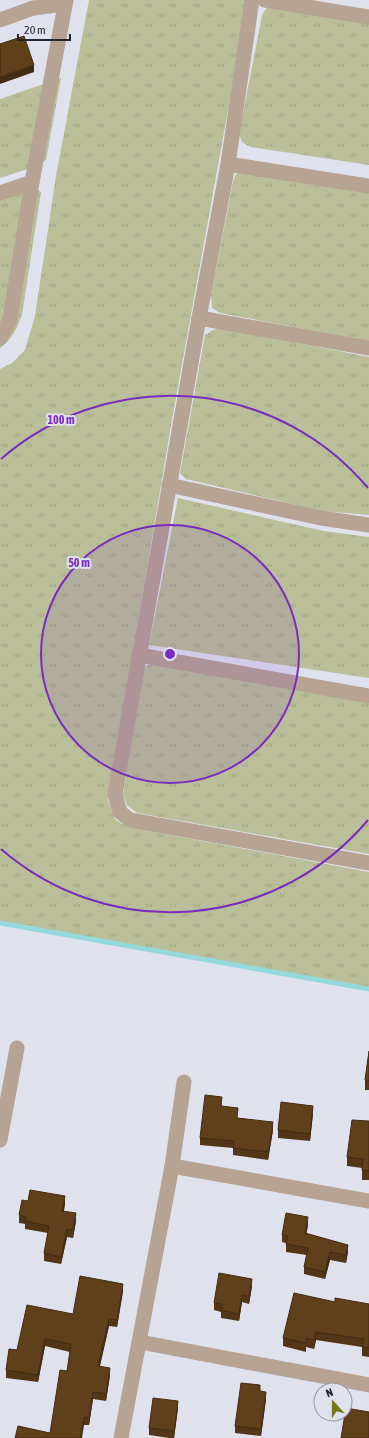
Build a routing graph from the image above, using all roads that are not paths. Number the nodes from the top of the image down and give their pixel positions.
1 (252, 0) edge
2 (265, 0) edge
3 (66, 2) edge
4 (369, 17) edge
5 (0, 20) edge
6 (228, 164) junction
7 (32, 182) junction
8 (369, 186) edge
9 (0, 193) edge
10 (199, 318) junction
11 (0, 338) edge
12 (369, 348) edge
13 (169, 485) junction
14 (369, 525) edge
15 (139, 654) junction
16 (369, 696) edge
17 (369, 862) edge
18 (17, 1048) dead end
19 (184, 1082) dead end
20 (0, 1140) edge
21 (172, 1166) junction
22 (369, 1201) edge
23 (140, 1342) junction
24 (369, 1385) edge
25 (121, 1438) edge

1 - 6 street
2 - 4 street
3 - 5 street
3 - 7 street
6 - 8 street
6 - 10 street
7 - 9 street
7 - 11 street
10 - 12 street
10 - 13 street
13 - 14 street
13 - 15 street
15 - 16 street
15 - 17 street
18 - 20 street
19 - 21 street
21 - 22 street
21 - 23 street
23 - 24 street
23 - 25 street

